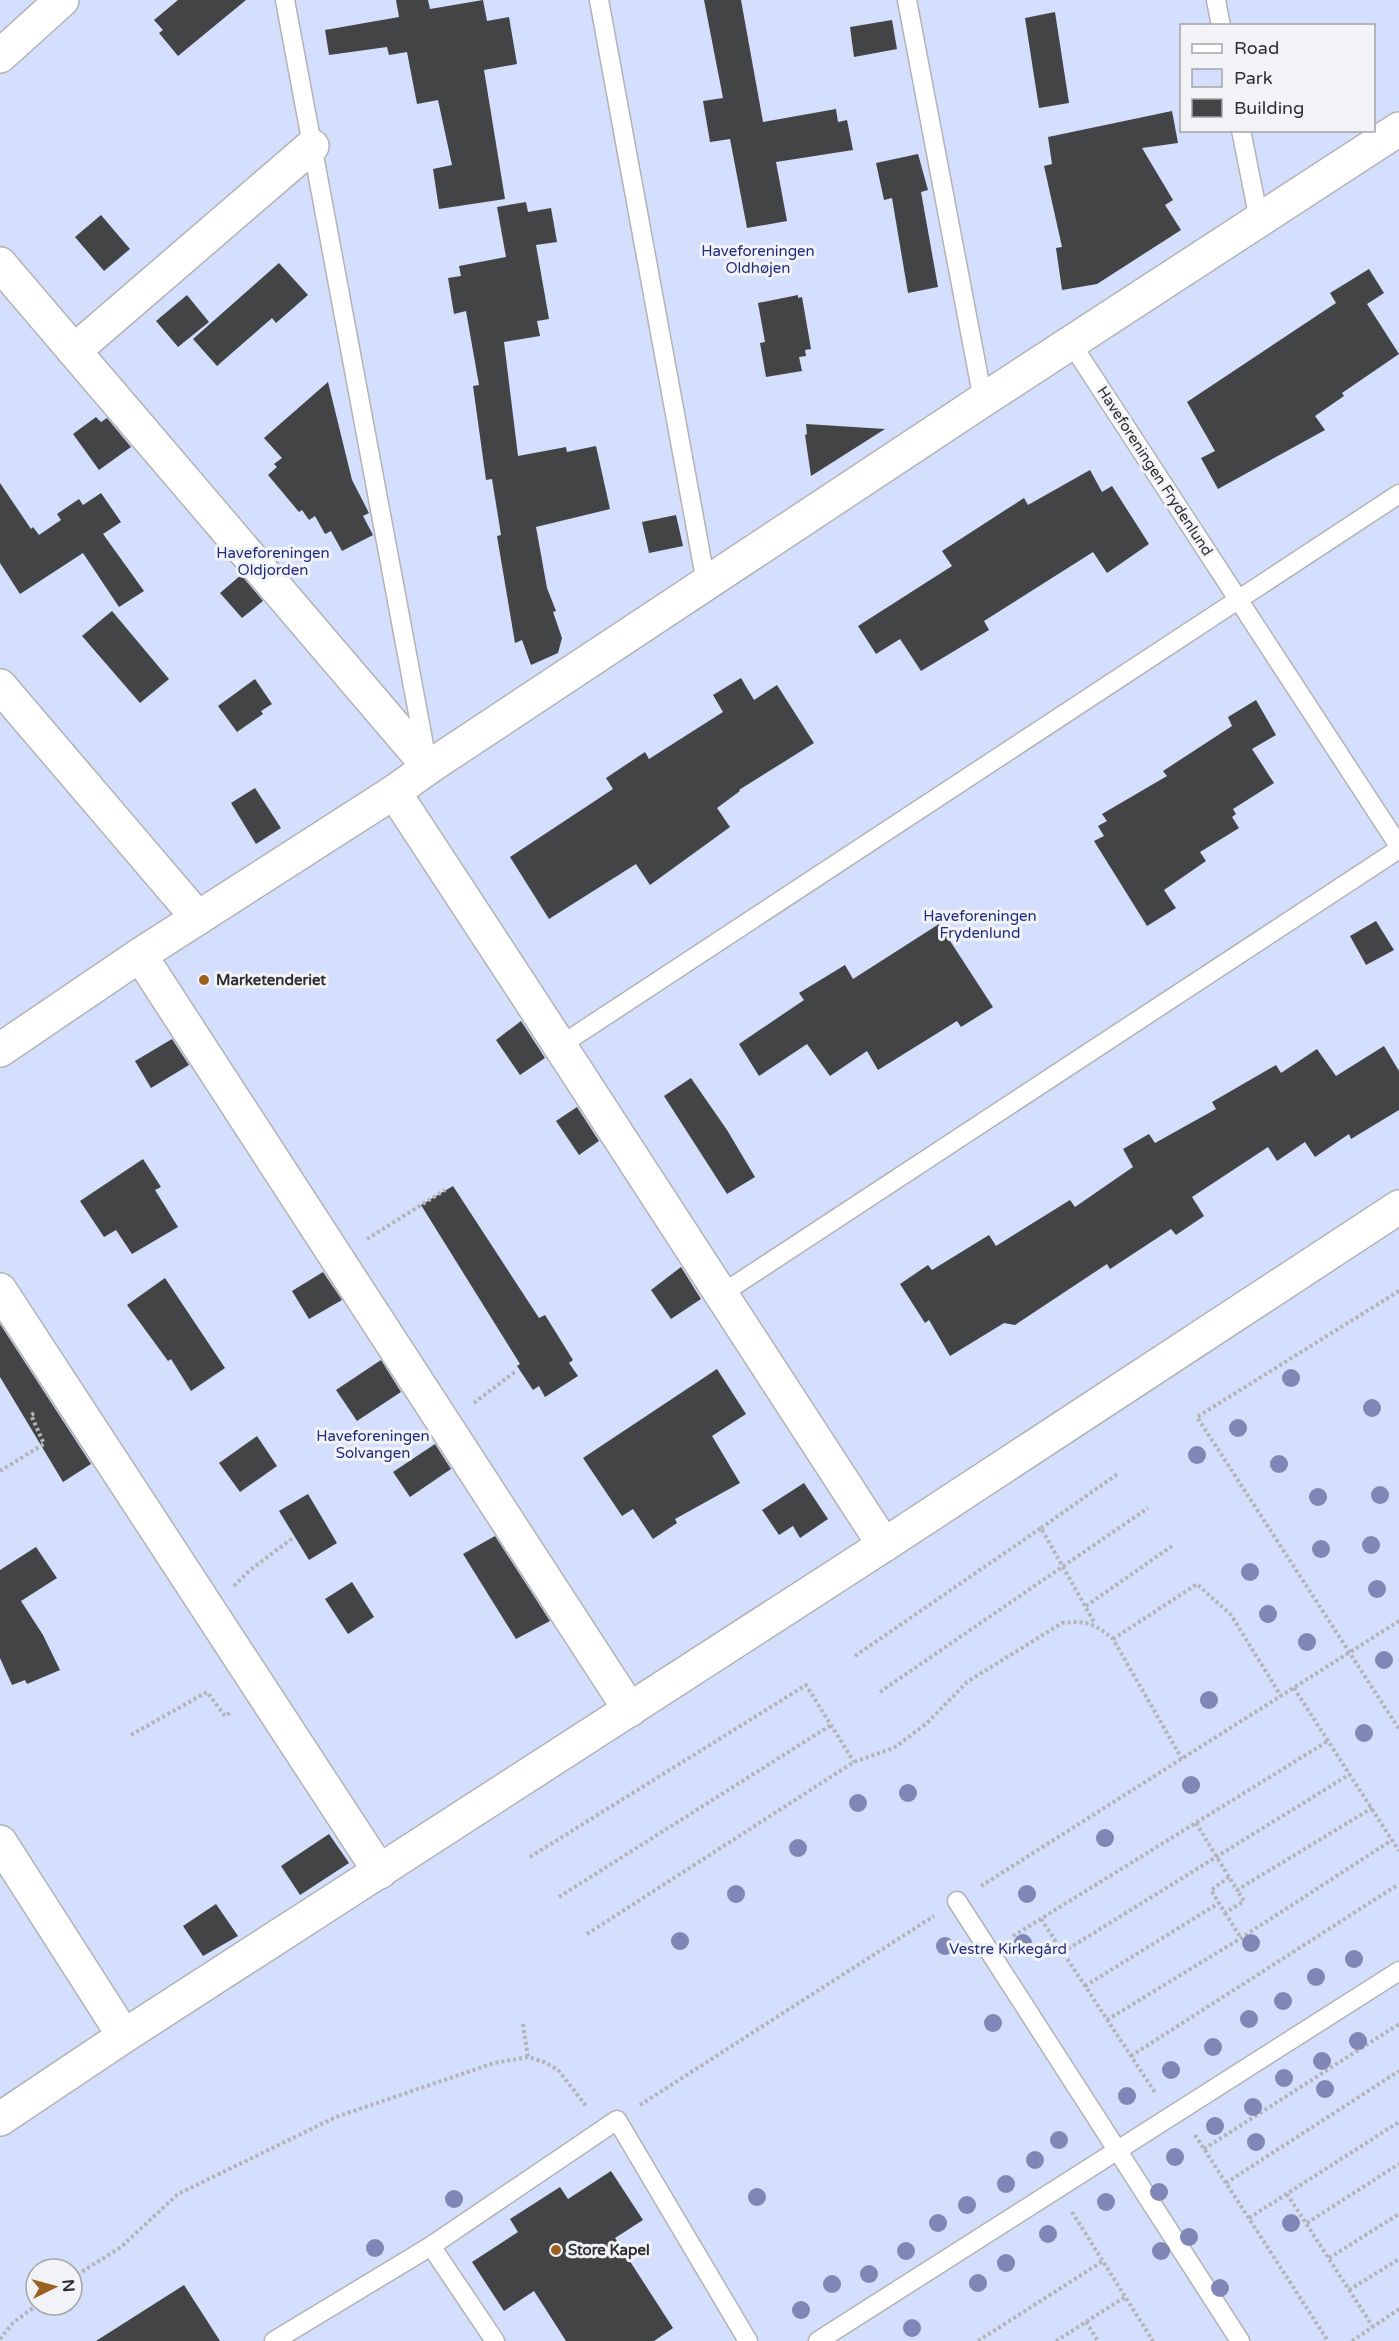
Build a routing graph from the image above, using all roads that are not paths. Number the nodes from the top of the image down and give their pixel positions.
1 (62, 0) edge
2 (285, 0) edge
3 (598, 0) edge
4 (907, 0) edge
5 (1216, 0) edge
6 (1221, 24) edge
7 (0, 56) edge
8 (1399, 129) edge
9 (1241, 132) edge
10 (312, 146) junction
11 (1259, 220) junction
12 (0, 264) edge
13 (1071, 343) junction
14 (74, 351) junction
15 (983, 400) junction
16 (1399, 494) edge
17 (706, 583) junction
18 (1239, 599) junction
19 (0, 686) edge
20 (429, 767) junction
21 (394, 792) junction
22 (1399, 848) edge
23 (198, 918) junction
24 (140, 955) junction
25 (561, 1045) junction
26 (0, 1050) edge
27 (1399, 1207) edge
28 (0, 1290) edge
29 (720, 1295) junction
30 (884, 1545) junction
31 (630, 1710) junction
32 (0, 1842) edge
33 (380, 1872) junction
34 (957, 1901) dead end
35 (1399, 1971) edge
36 (124, 2036) junction
37 (0, 2119) edge
38 (1119, 2151) junction
39 (431, 2246) junction
40 (274, 2341) edge
41 (495, 2341) edge
42 (748, 2341) edge
43 (818, 2341) edge
44 (1240, 2341) edge

1 - 7 street
2 - 10 lane
3 - 17 lane
4 - 15 lane
5 - 6 lane
8 - 11 street
9 - 11 lane
10 - 14 street
10 - 20 lane
11 - 13 street
12 - 14 street
13 - 15 street
13 - 18 lane, Haveforeningen Frydenlund
14 - 20 street
15 - 17 street
16 - 18 lane
17 - 20 street
18 - 22 lane, Haveforeningen Frydenlund
18 - 25 lane
19 - 23 street
20 - 21 street
21 - 23 street
21 - 25 street
22 - 29 lane, Haveforeningen Frydenlund
23 - 24 street
24 - 26 street
24 - 31 street
25 - 29 street
27 - 30 street
28 - 33 street
29 - 30 street
30 - 31 street
31 - 33 street
32 - 36 street
33 - 36 street
34 - 38 lane
35 - 38 lane
36 - 37 street
38 - 43 lane
38 - 44 lane
39 - 40 lane
39 - 41 lane
39 - 42 lane

